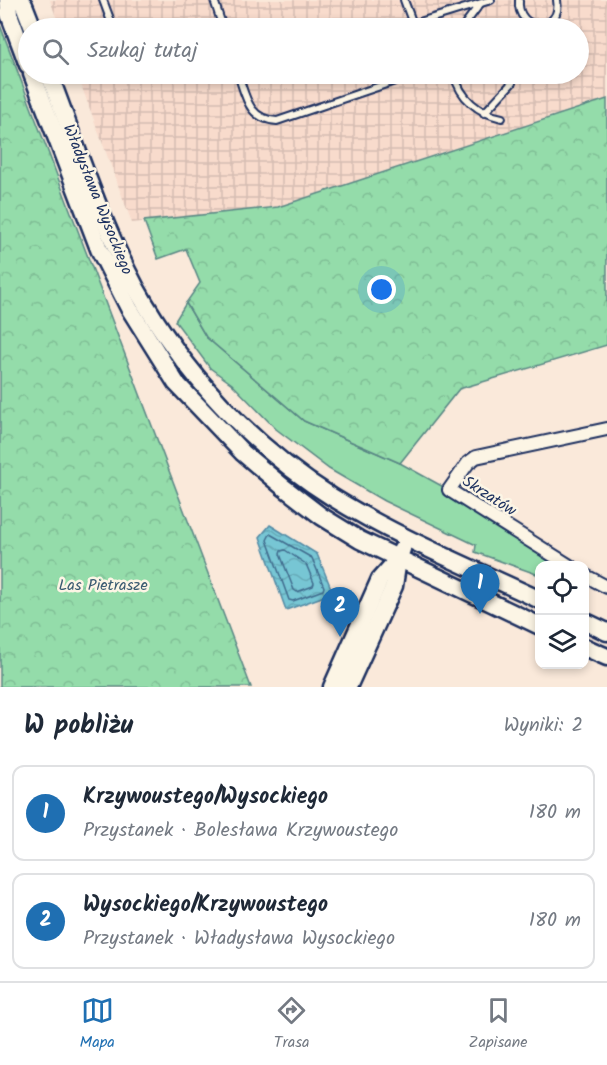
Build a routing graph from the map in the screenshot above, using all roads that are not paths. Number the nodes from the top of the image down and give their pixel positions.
1 (8, 0) edge
2 (20, 0) edge
3 (103, 0) edge
4 (214, 0) edge
5 (404, 0) edge
6 (491, 0) edge
7 (519, 0) edge
8 (557, 0) edge
9 (480, 3) junction
10 (29, 18) edge
11 (109, 18) edge
12 (220, 18) edge
13 (410, 18) edge
14 (436, 18) edge
15 (469, 18) edge
16 (524, 18) edge
17 (554, 18) edge
18 (18, 38) edge
19 (36, 84) edge
20 (54, 84) edge
21 (241, 84) edge
22 (385, 84) edge
23 (457, 84) edge
24 (511, 84) edge
25 (484, 113) junction
26 (502, 118) dead end
27 (607, 429) edge
28 (408, 538) junction
29 (398, 559) junction
30 (562, 561) edge
31 (589, 577) edge
32 (607, 587) edge
33 (535, 598) edge
34 (589, 623) edge
35 (535, 624) edge
36 (607, 632) edge
37 (589, 649) edge
38 (607, 657) edge
39 (332, 687) edge
40 (348, 687) edge

1 - 18 main road
2 - 10 main road
3 - 11 lane
4 - 12 lane
5 - 13 lane
6 - 9 lane
7 - 16 lane
8 - 17 lane
9 - 14 lane
9 - 15 lane
19 - 29 main road, Władysława Wysockiego
20 - 28 main road, Władysława Wysockiego
21 - 22 lane
23 - 25 lane
24 - 25 lane
25 - 26 lane
27 - 30 street, Skrzatów
28 - 29 main road
28 - 33 main road, Władysława Wysockiego
29 - 35 main road, Władysława Wysockiego
29 - 39 main road
29 - 40 main road
31 - 32 street
34 - 36 main road
37 - 38 main road

